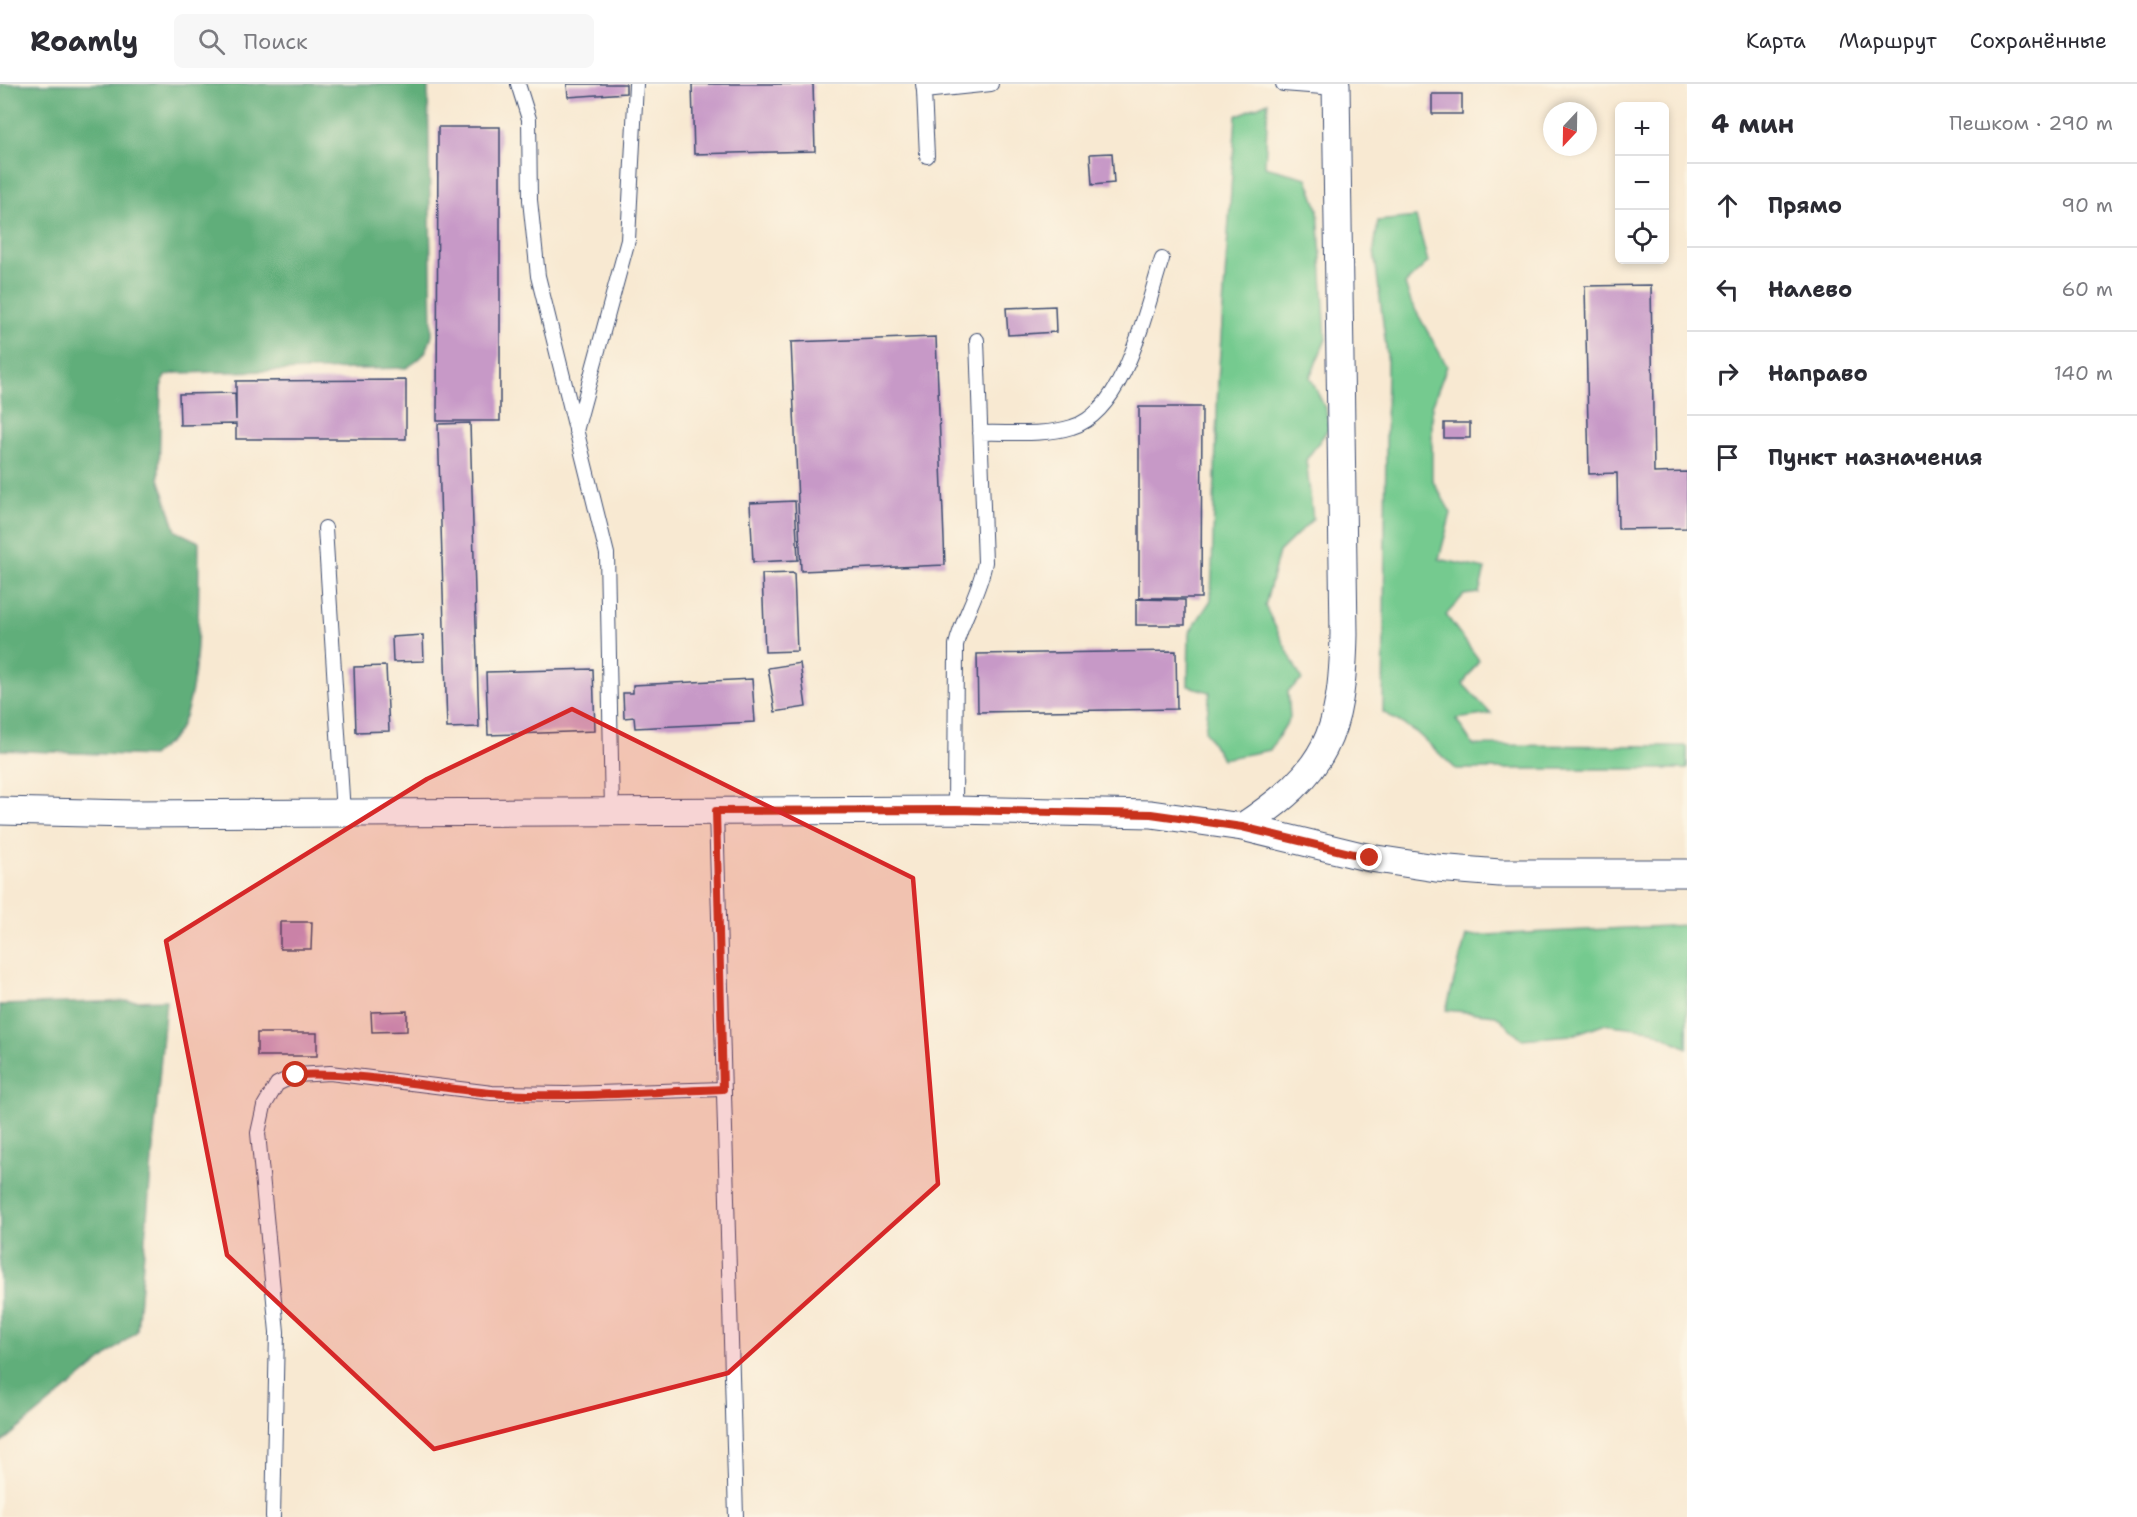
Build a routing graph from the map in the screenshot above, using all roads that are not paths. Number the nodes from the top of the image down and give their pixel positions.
1 (518, 84) edge
2 (636, 84) edge
3 (990, 84) edge
4 (1283, 84) edge
5 (1336, 86) edge
6 (923, 87) edge
7 (927, 156) dead end
8 (1162, 259) dead end
9 (977, 340) dead end
10 (576, 433) junction
11 (980, 433) junction
12 (325, 528) dead end
13 (955, 810) junction
14 (0, 811) edge
15 (716, 811) junction
16 (612, 812) junction
17 (343, 813) junction
18 (1242, 827) junction
19 (1687, 873) edge
20 (723, 1089) junction
21 (273, 1517) edge
22 (736, 1517) edge

1 - 10 lane
2 - 10 lane
3 - 6 lane
4 - 5 lane
5 - 18 street
6 - 7 lane
8 - 11 lane
9 - 11 lane
10 - 16 lane
11 - 13 lane
12 - 17 lane
13 - 15 street
13 - 18 street
14 - 17 street
15 - 16 street
15 - 20 lane
16 - 17 street
18 - 19 street
20 - 21 lane
20 - 22 lane

